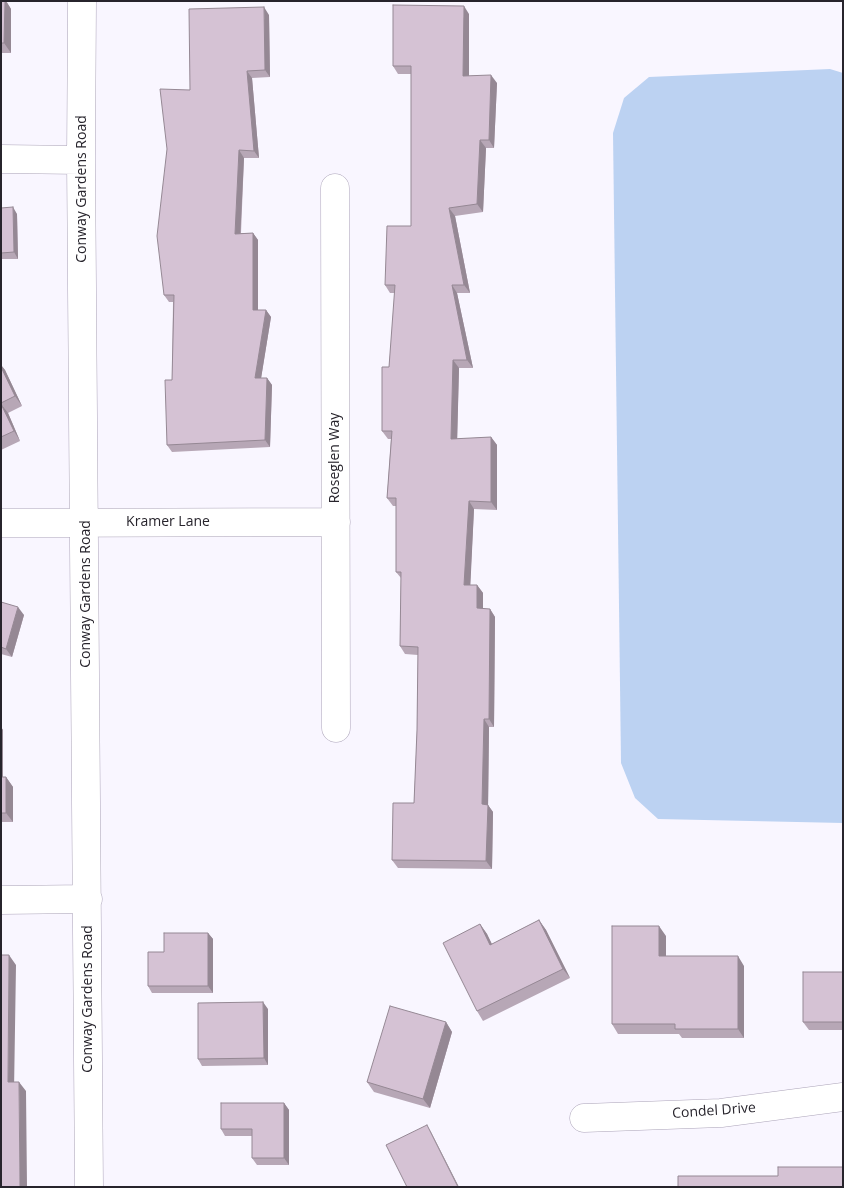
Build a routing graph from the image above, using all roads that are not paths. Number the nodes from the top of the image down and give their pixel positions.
1 (82, 1) edge
2 (1, 159) edge
3 (81, 160) junction
4 (335, 188) dead end
5 (336, 522) junction
6 (1, 523) edge
7 (85, 523) junction
8 (336, 728) dead end
9 (88, 899) junction
10 (1, 900) edge
11 (843, 1097) edge
12 (584, 1118) dead end
13 (89, 1187) edge

1 - 3 street, Conway Gardens Road
2 - 3 street
3 - 7 street, Conway Gardens Road
4 - 5 street, Roseglen Way
5 - 7 street, Kramer Lane
5 - 8 street, Roseglen Way
6 - 7 street, Kramer Lane
7 - 9 street, Conway Gardens Road
9 - 10 street
9 - 13 street, Conway Gardens Road
11 - 12 street, Condel Drive

